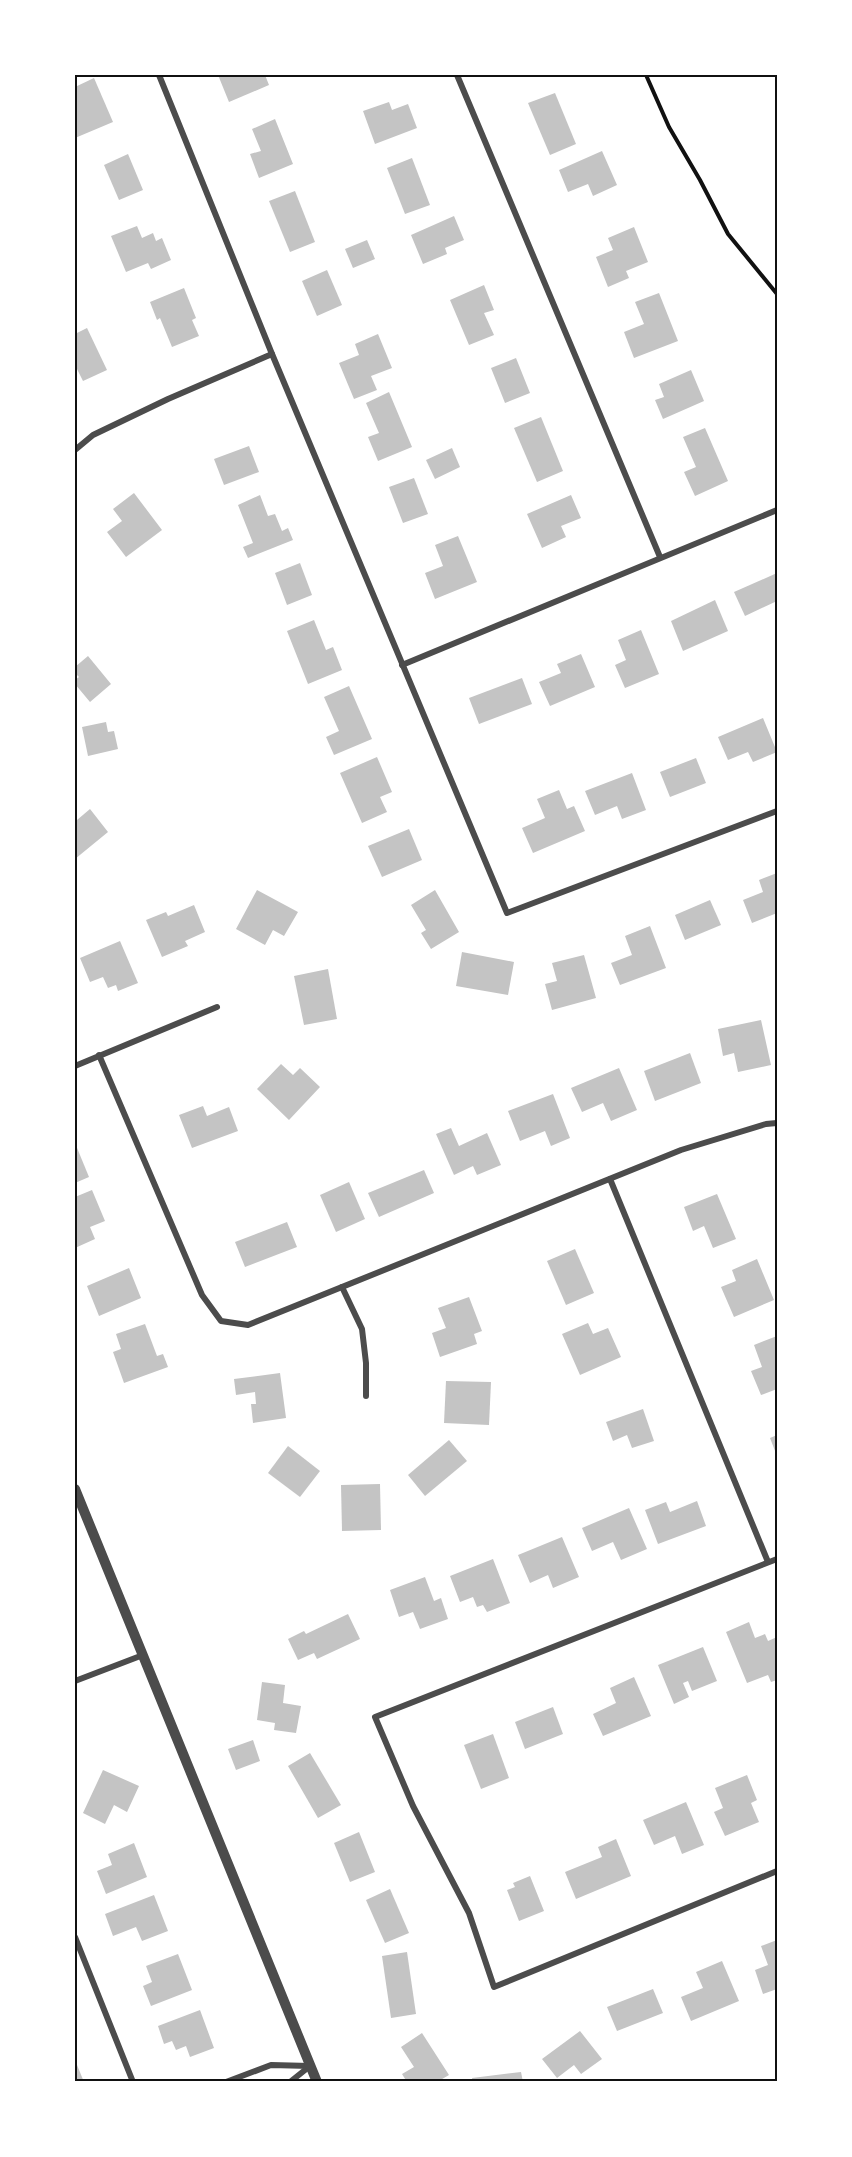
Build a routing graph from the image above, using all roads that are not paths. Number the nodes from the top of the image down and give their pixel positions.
1 (159, 75) edge
2 (457, 75) edge
3 (272, 354) junction
4 (75, 450) edge
5 (777, 510) edge
6 (660, 557) junction
7 (402, 665) junction
8 (777, 811) edge
9 (217, 1007) dead end
10 (99, 1055) junction
11 (75, 1066) edge
12 (777, 1123) edge
13 (610, 1179) junction
14 (342, 1287) junction
15 (366, 1396) dead end
16 (75, 1488) edge
17 (777, 1559) edge
18 (768, 1562) junction
19 (143, 1654) junction
20 (75, 1681) edge
21 (777, 1870) edge
22 (75, 1937) edge
23 (311, 2066) junction
24 (133, 2082) edge
25 (226, 2082) edge
26 (290, 2082) edge
27 (317, 2082) edge

1 - 3 street
2 - 6 street
3 - 4 street
3 - 7 street
5 - 6 street
6 - 7 street
7 - 8 street
9 - 10 street
10 - 11 street
10 - 14 street
12 - 13 street
13 - 14 street
13 - 18 street
14 - 15 street
16 - 19 street
17 - 18 street
18 - 21 street
19 - 20 street
19 - 23 street
22 - 24 street
23 - 25 street
23 - 26 street
23 - 27 street

